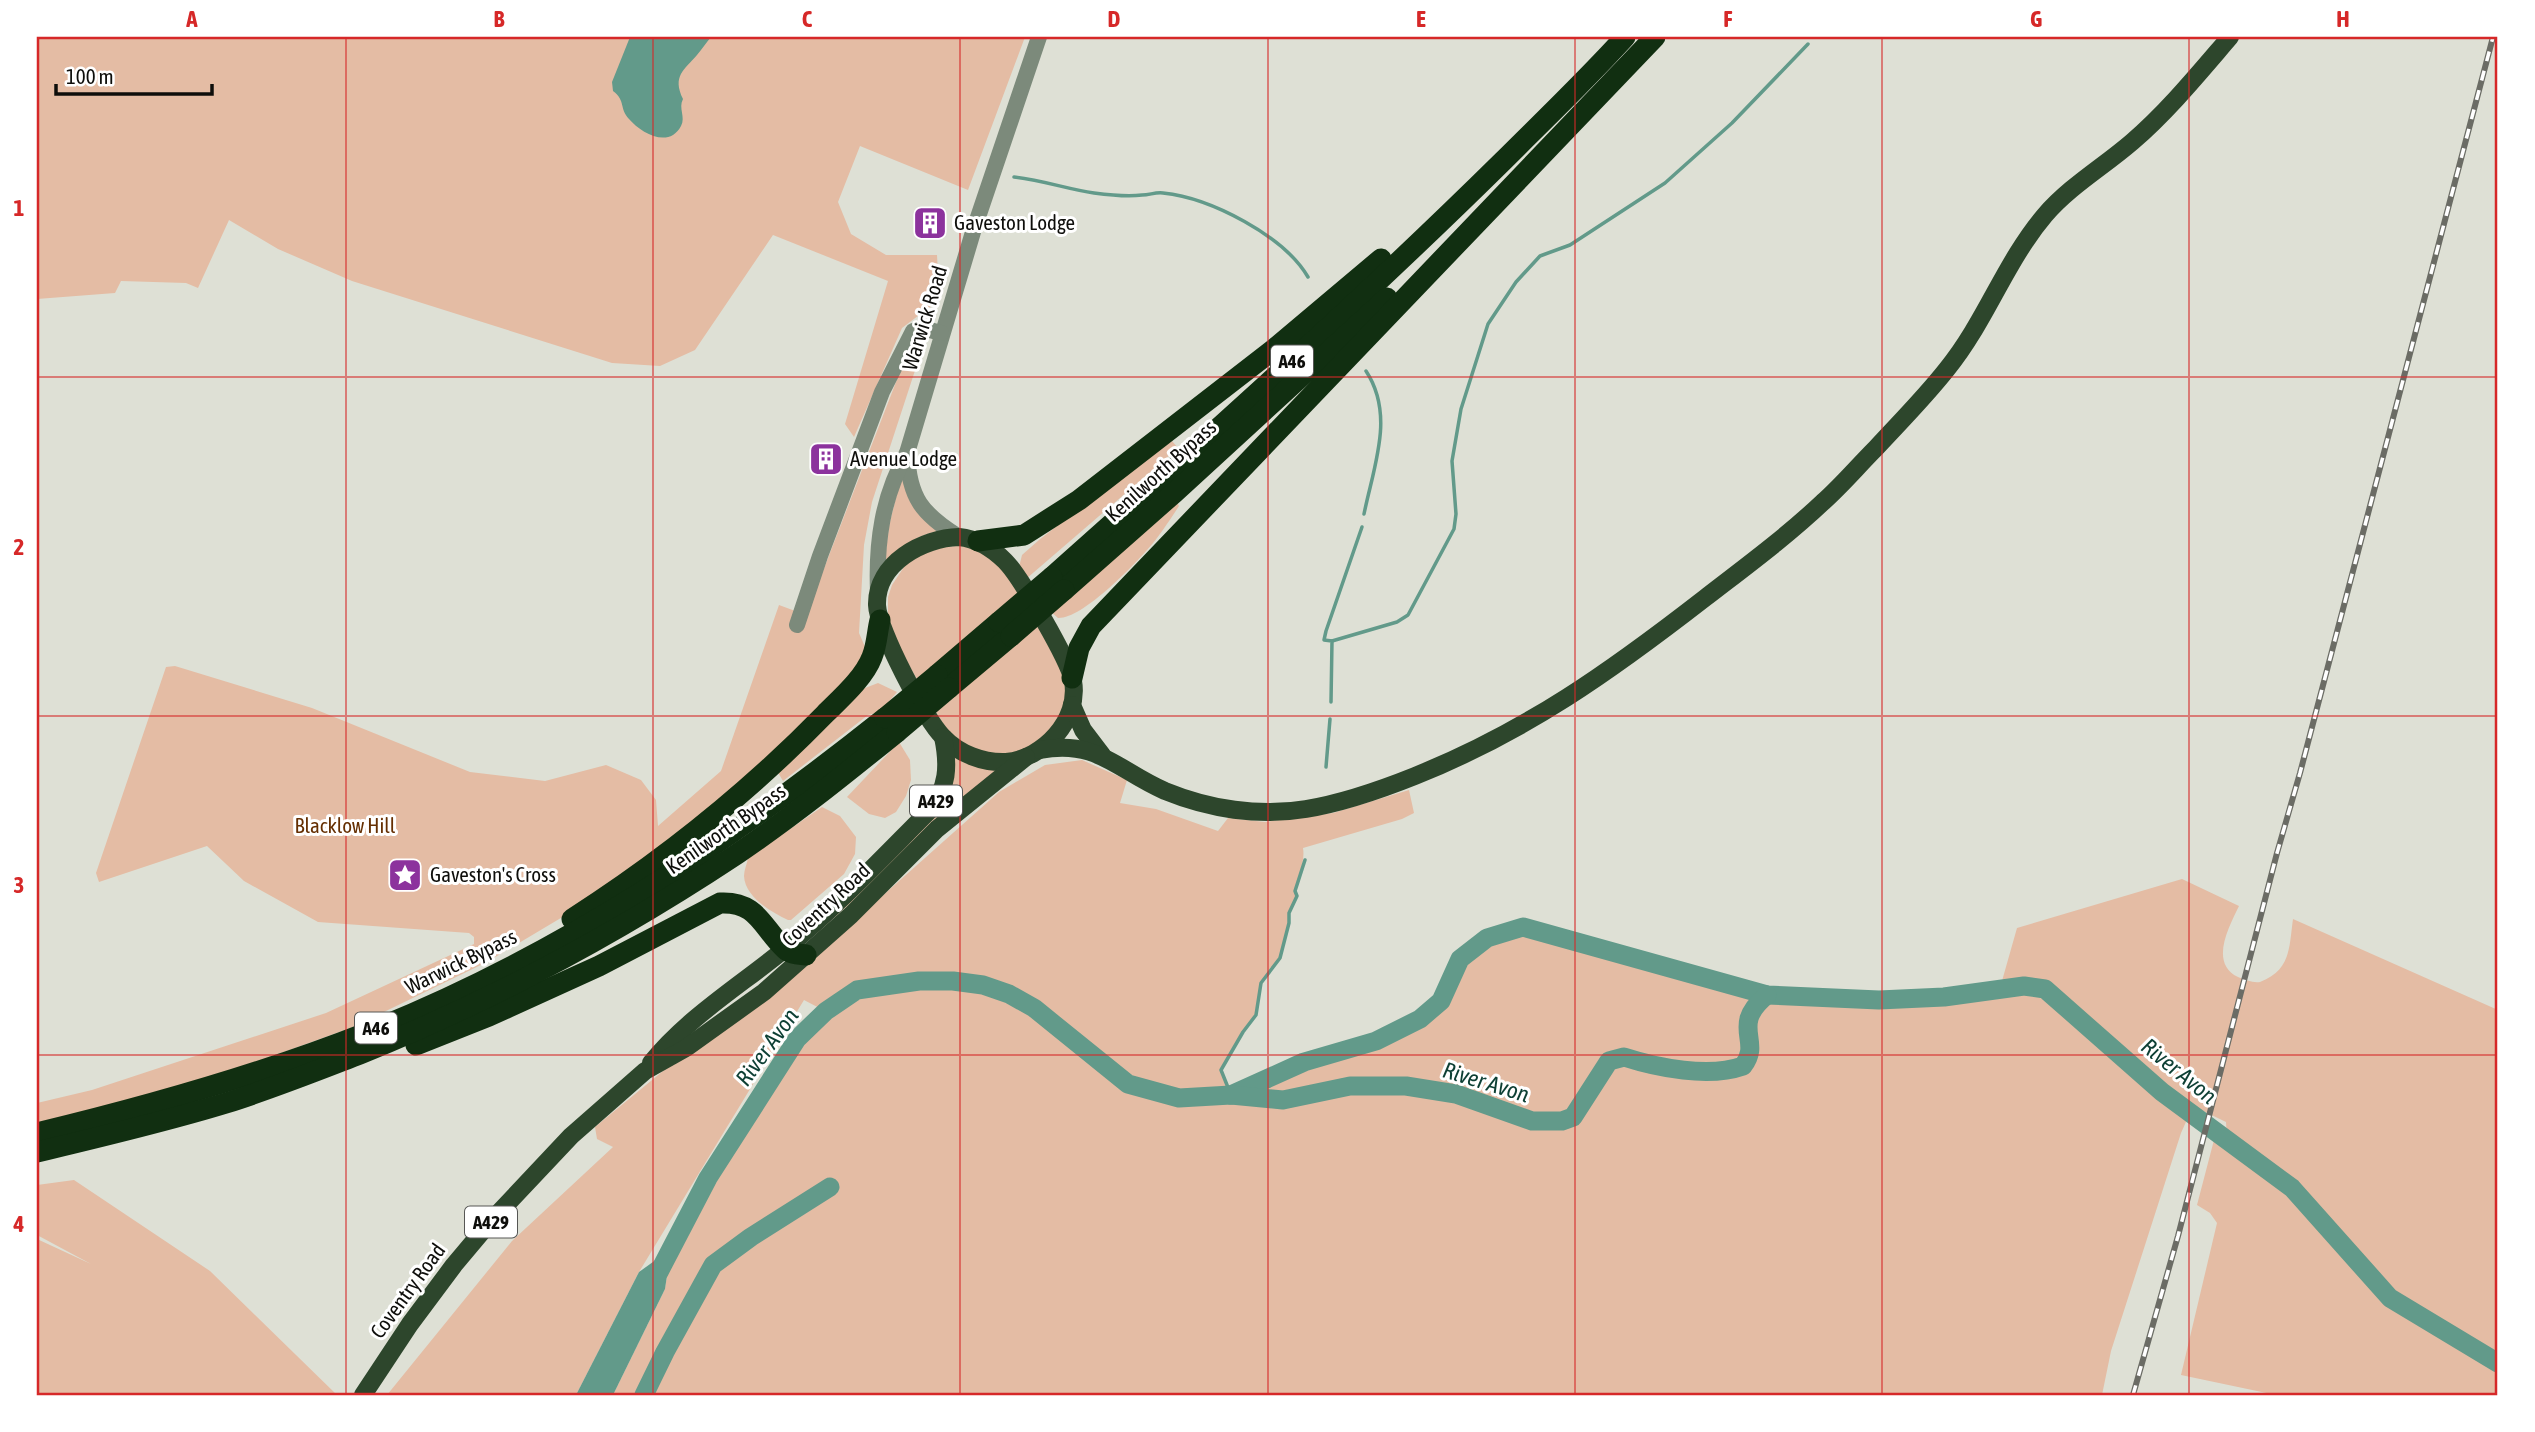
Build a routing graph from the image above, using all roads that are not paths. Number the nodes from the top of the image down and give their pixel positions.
1 (1039, 37) edge
2 (1625, 37) edge
3 (1655, 37) edge
4 (2230, 37) edge
5 (1526, 138) junction
6 (942, 333) junction
7 (907, 453) junction
8 (968, 539) junction
9 (1058, 583) junction
10 (878, 597) junction
11 (880, 620) junction
12 (797, 625) dead end
13 (1072, 678) junction
14 (1072, 705) junction
15 (891, 725) junction
16 (943, 737) junction
17 (1033, 754) junction
18 (1102, 755) junction
19 (690, 862) joint
20 (666, 900) joint
21 (785, 949) junction
22 (806, 955) junction
23 (420, 1009) junction
24 (645, 1072) junction
25 (227, 1103) junction
26 (37, 1133) edge
27 (37, 1152) edge
28 (363, 1395) edge

1 - 6 street, Warwick Road
2 - 5 highway, Kenilworth Bypass / A46
3 - 9 highway, Kenilworth Bypass / A46
3 - 13 highway
4 - 18 main road
5 - 8 highway
5 - 9 highway, Kenilworth Bypass / A46
6 - 7 street, Warwick Road
6 - 12 street
7 - 8 street, Warwick Road
7 - 10 street, Warwick Road
8 - 10 main road
8 - 13 main road
9 - 15 highway, Kenilworth Bypass / A46, bridge
10 - 11 main road
11 - 16 main road
11 - 23 highway
13 - 14 main road
14 - 17 main road
14 - 18 main road
15 - 19 highway, Kenilworth Bypass / A46
15 - 20 highway, Kenilworth Bypass / A46
16 - 17 main road
16 - 21 main road, Coventry Road / A429
17 - 18 main road
17 - 22 main road, Coventry Road / A429
19 - 23 highway, Warwick Bypass / A46
20 - 25 highway, Warwick Bypass / A46
21 - 22 highway
21 - 24 main road, Coventry Road / A429
21 - 25 highway, A46
22 - 24 main road, Coventry Road / A429
23 - 26 highway, Warwick Bypass / A46
24 - 28 main road, Coventry Road / A429
25 - 27 highway, Warwick Bypass / A46

